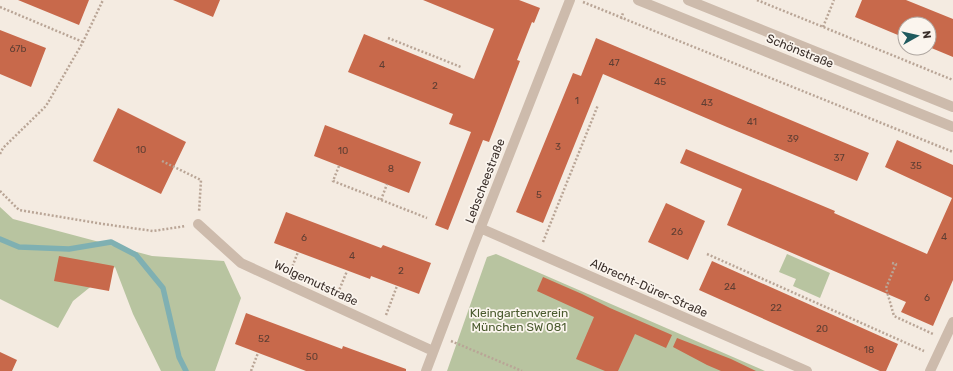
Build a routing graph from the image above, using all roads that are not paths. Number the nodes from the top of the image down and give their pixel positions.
1 (570, 0) edge
2 (638, 0) edge
3 (688, 0) edge
4 (953, 107) edge
5 (953, 126) edge
6 (198, 224) road end
7 (480, 228) junction
8 (953, 322) edge
9 (433, 351) junction
10 (426, 371) edge
11 (807, 371) edge
12 (930, 371) edge

1 - 7 street, Lebscheestraße
2 - 5 street, Schönstraße
3 - 4 street, Schönstraße
6 - 9 street, Wolgemutstraße
7 - 9 street, Lebscheestraße
7 - 11 street, Albrecht-Dürer-Straße
8 - 12 street
9 - 10 street, Lebscheestraße

